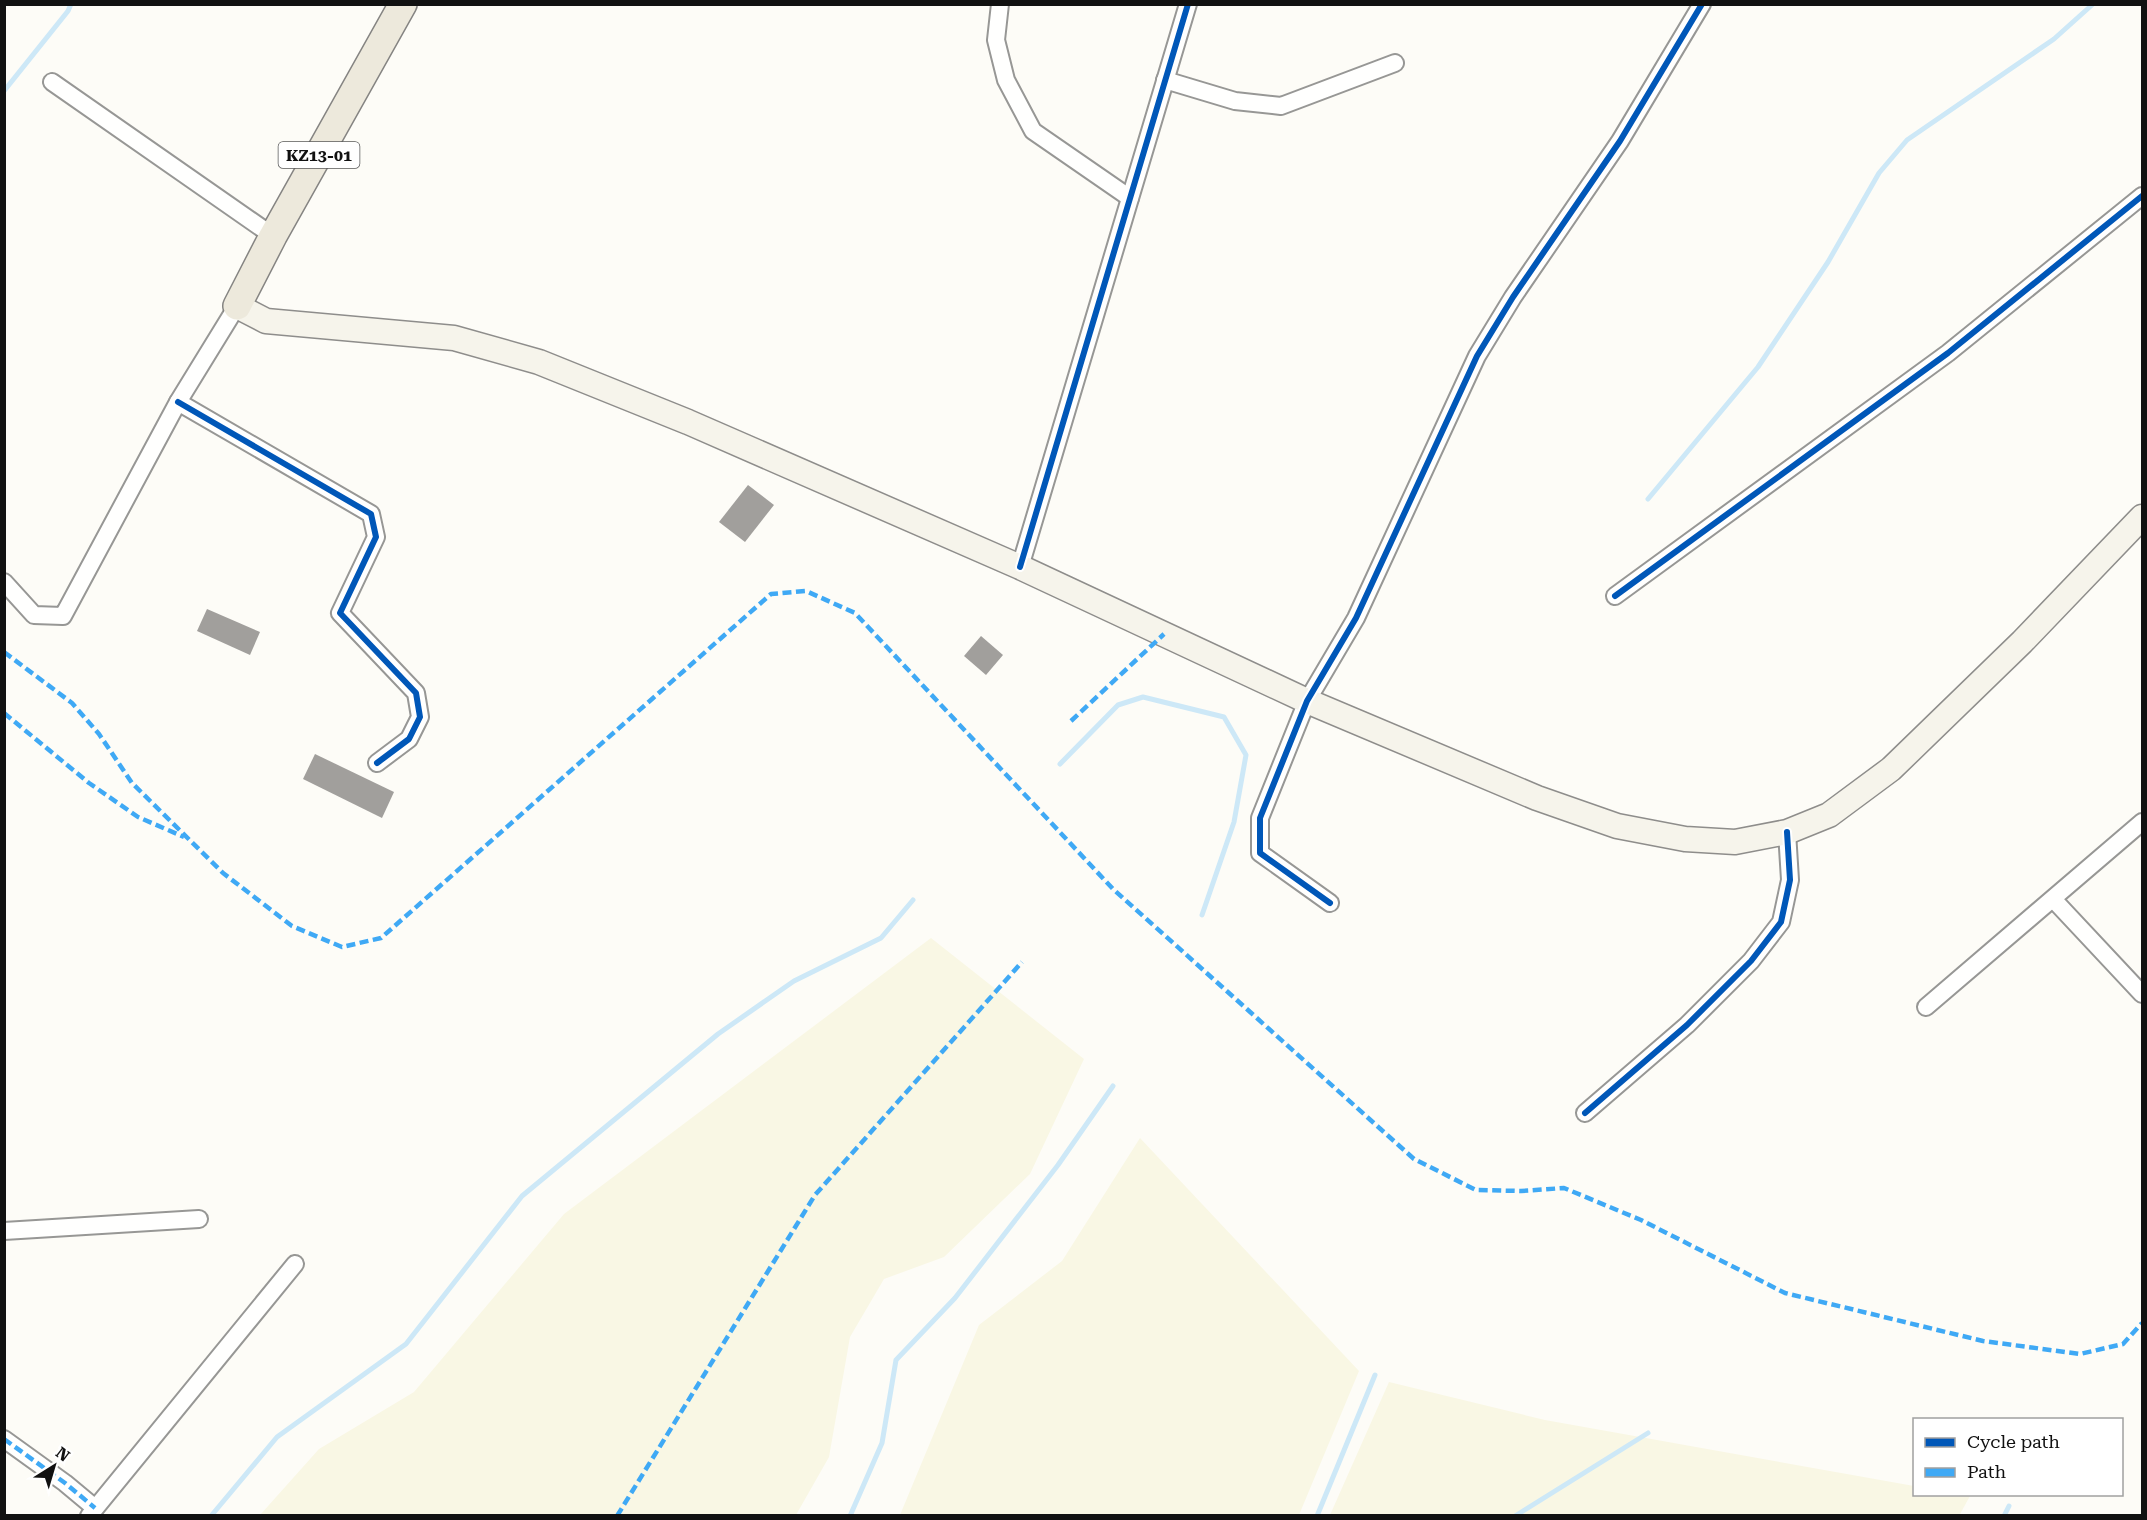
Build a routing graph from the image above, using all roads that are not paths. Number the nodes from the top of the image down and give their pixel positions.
1 (1000, 4) edge
2 (1188, 4) edge
3 (1702, 4) edge
4 (403, 7) edge
5 (1395, 63) dead end
6 (1165, 80) junction
7 (52, 82) dead end
8 (2142, 195) edge
9 (1130, 198) junction
10 (273, 236) junction
11 (237, 306) junction
12 (178, 402) junction
13 (2142, 517) edge
14 (1020, 567) junction
15 (4, 582) edge
16 (1615, 596) dead end
17 (1307, 701) junction
18 (377, 763) dead end
19 (2142, 822) edge
20 (1787, 832) junction
21 (2052, 899) junction
22 (1330, 903) dead end
23 (2142, 994) edge
24 (1926, 1007) dead end
25 (1585, 1113) dead end
26 (199, 1219) dead end
27 (4, 1231) edge
28 (295, 1264) dead end
29 (4, 1439) edge
30 (92, 1512) edge

1 - 9 street
2 - 6 street
3 - 17 street
4 - 10 main road, KZ13-01
5 - 6 street
6 - 9 street
7 - 10 street
8 - 16 street
9 - 14 street
10 - 11 main road, KZ13-01
11 - 12 street
11 - 14 main road
12 - 15 street
12 - 18 street
13 - 20 main road
14 - 17 main road
17 - 20 main road
17 - 22 street
19 - 21 street
20 - 25 street
21 - 23 street
21 - 24 street
26 - 27 street
28 - 30 street
29 - 30 street

